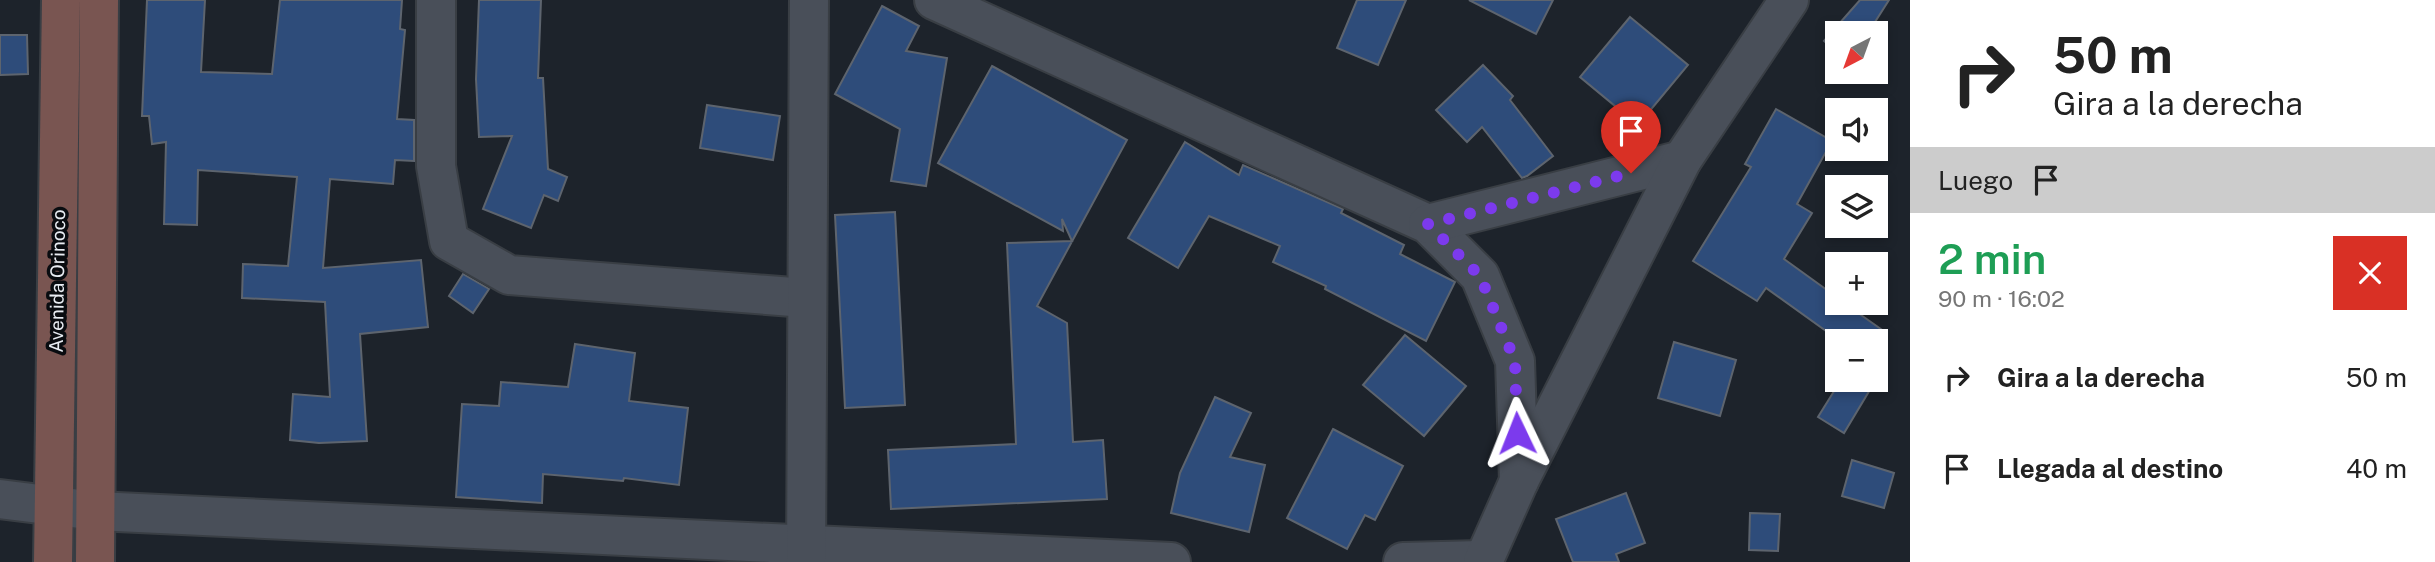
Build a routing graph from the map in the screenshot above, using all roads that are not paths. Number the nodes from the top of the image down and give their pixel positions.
1 (61, 0) edge
2 (99, 0) edge
3 (436, 0) edge
4 (809, 0) edge
5 (934, 0) edge
6 (1789, 0) edge
7 (1682, 160) junction
8 (1428, 224) junction
9 (806, 298) junction
10 (1518, 481) junction
11 (0, 499) edge
12 (54, 506) junction
13 (96, 511) junction
14 (807, 553) edge
15 (1482, 561) edge
16 (53, 562) edge
17 (95, 562) edge
18 (1171, 562) edge
19 (1402, 562) edge

1 - 12 main road, Avenida Orinoco
2 - 13 main road, Avenida Orinoco
3 - 9 street
4 - 9 street
5 - 8 street
6 - 7 street
7 - 8 street
7 - 10 street
8 - 10 street
9 - 14 street
10 - 15 street
11 - 12 street
12 - 13 street
12 - 16 main road, Avenida Orinoco
13 - 14 street
13 - 17 main road, Avenida Orinoco
14 - 18 street
15 - 19 street

